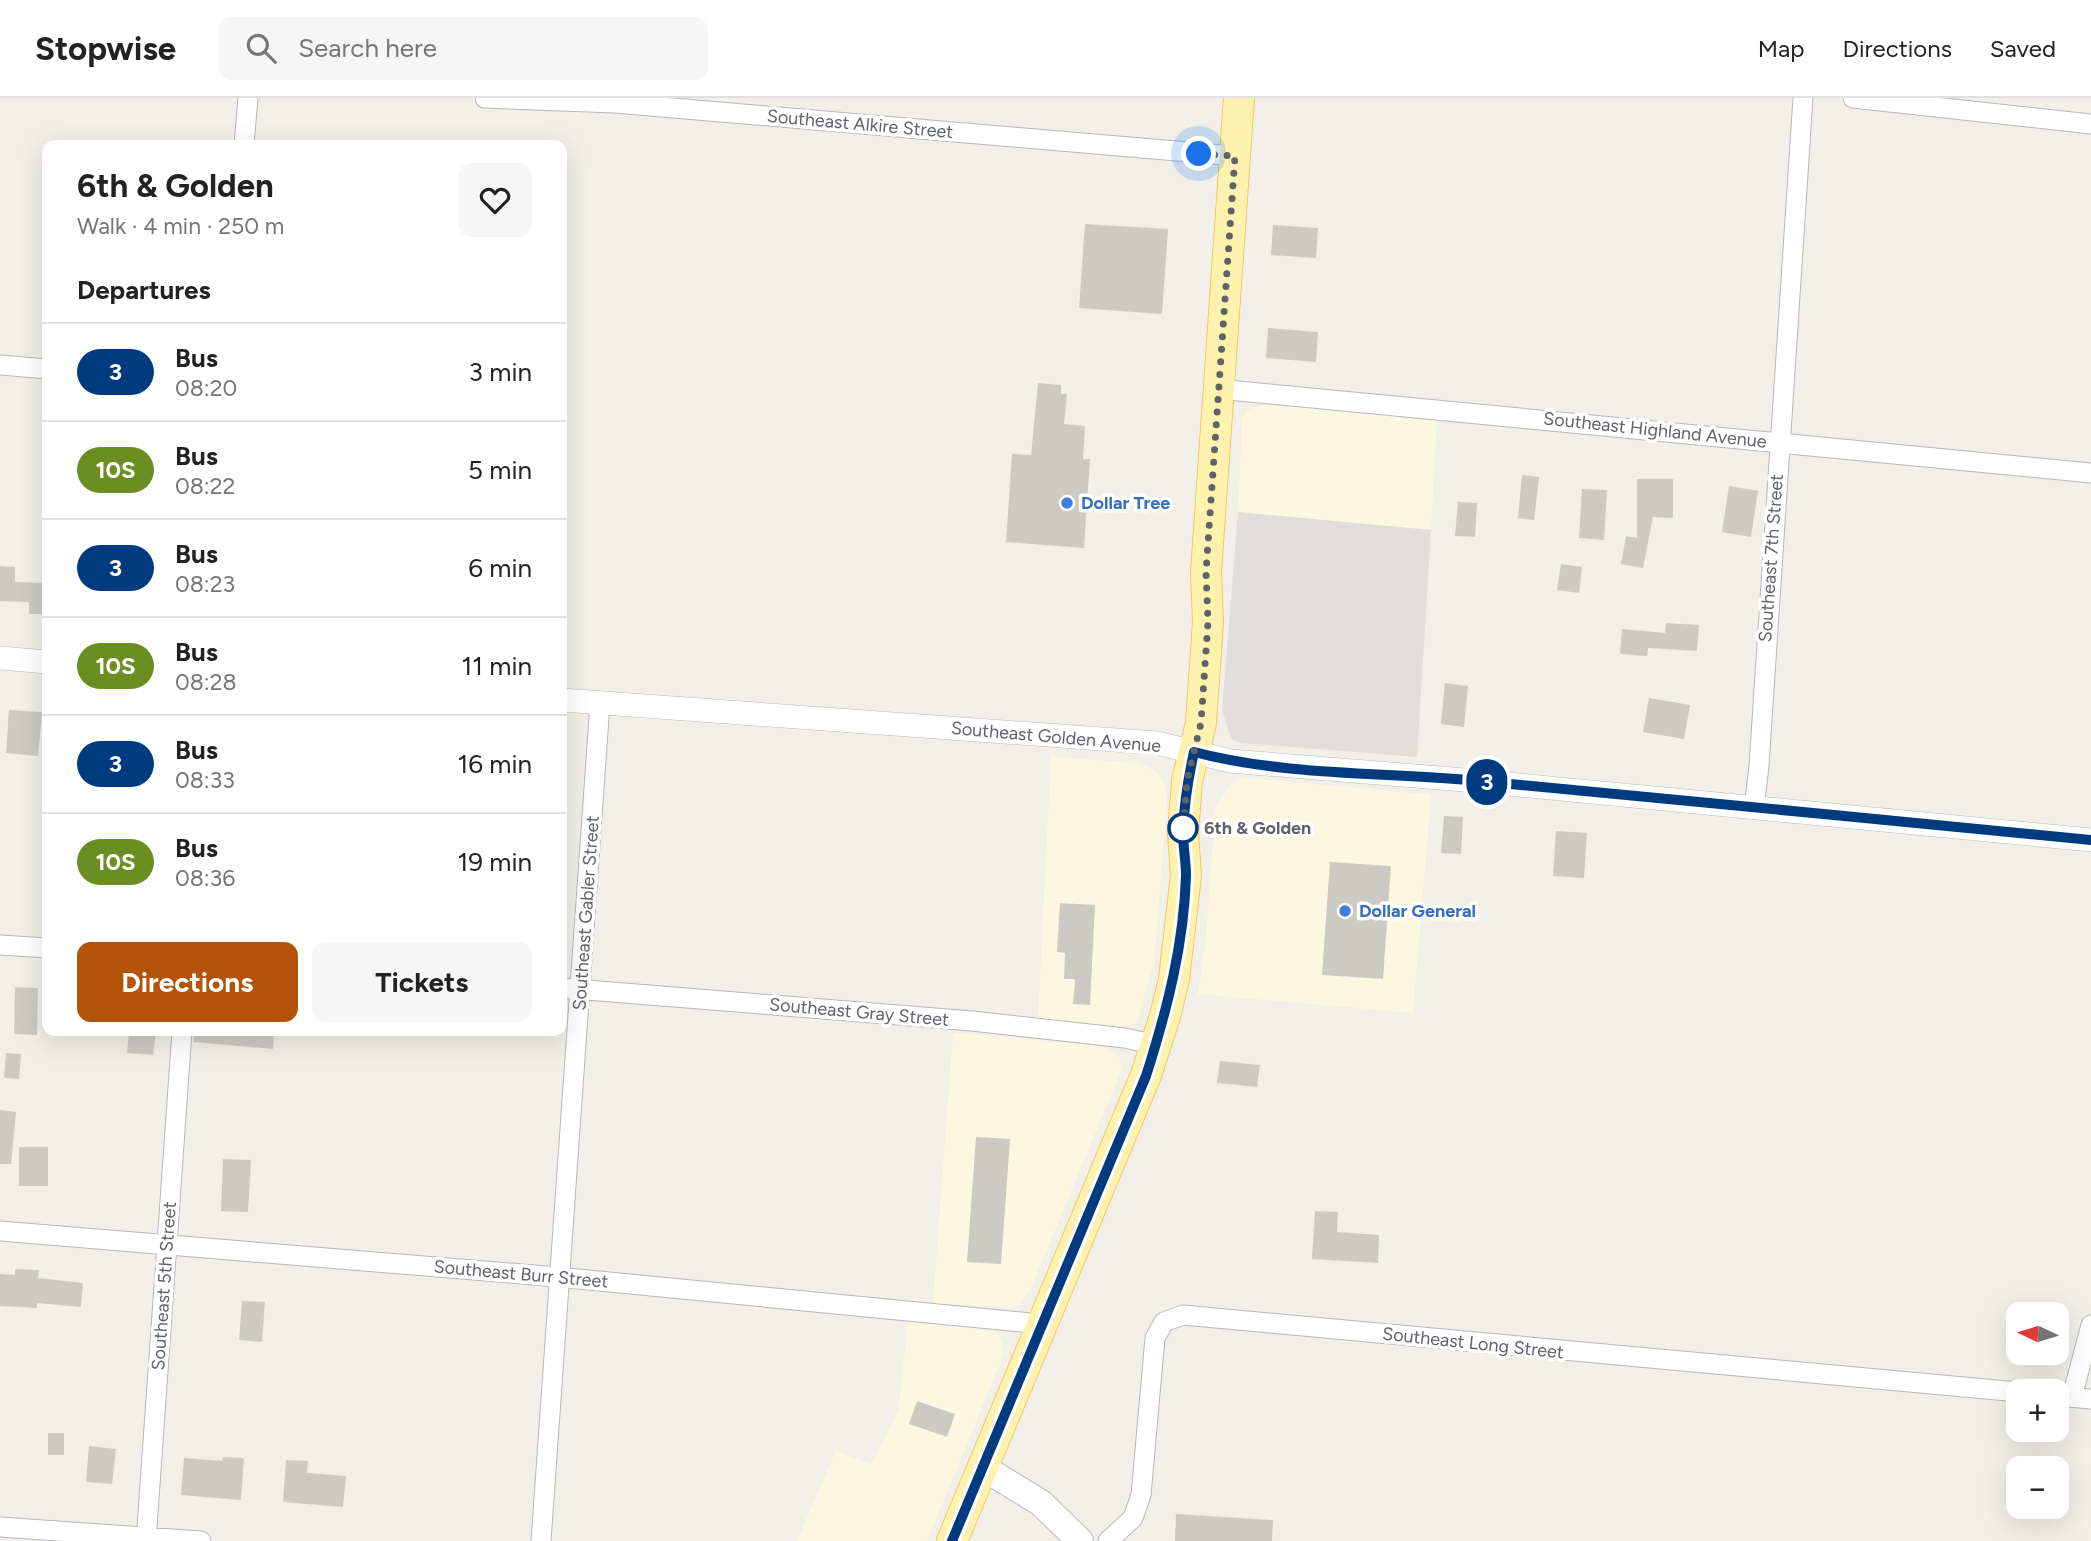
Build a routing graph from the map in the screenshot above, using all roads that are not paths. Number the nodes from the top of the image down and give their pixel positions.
1 (248, 98) edge
2 (485, 98) edge
3 (1239, 98) edge
4 (1803, 98) edge
5 (1853, 98) edge
6 (2091, 124) edge
7 (244, 140) edge
8 (1235, 156) junction
9 (0, 365) edge
10 (42, 369) edge
11 (1218, 389) junction
12 (1779, 442) junction
13 (2091, 472) edge
14 (0, 658) edge
15 (42, 662) edge
16 (567, 700) edge
17 (600, 703) junction
18 (1194, 752) junction
19 (1754, 808) junction
20 (2091, 840) edge
21 (0, 945) edge
22 (42, 948) edge
23 (567, 988) edge
24 (582, 990) junction
25 (182, 1036) edge
26 (1156, 1045) junction
27 (0, 1231) edge
28 (167, 1245) junction
29 (558, 1277) junction
30 (1041, 1324) junction
31 (2091, 1325) edge
32 (2006, 1391) edge
33 (2073, 1397) edge
34 (982, 1467) junction
35 (0, 1527) edge
36 (146, 1539) edge
37 (201, 1541) edge
38 (541, 1541) edge
39 (952, 1541) edge
40 (1080, 1541) edge
41 (1108, 1541) edge

1 - 7 street
2 - 8 street, Southeast Alkire Street
3 - 8 main road
4 - 12 street, Southeast 7th Street
5 - 6 street
8 - 11 main road
9 - 10 street
11 - 12 street, Southeast Highland Avenue
11 - 18 main road
12 - 13 street, Southeast Highland Avenue
12 - 19 street, Southeast 7th Street
14 - 15 street
16 - 17 street, Southeast Golden Avenue
17 - 18 street, Southeast Golden Avenue
17 - 24 street, Southeast Gabler Street
18 - 19 street, Southeast Golden Avenue
18 - 26 main road
19 - 20 street, Southeast Golden Avenue
21 - 22 street
23 - 24 street, Southeast Gray Street
24 - 26 street, Southeast Gray Street
24 - 29 street, Southeast Gabler Street
25 - 28 street, Southeast 5th Street
26 - 30 main road
27 - 28 street, Southeast Burr Street
28 - 29 street, Southeast Burr Street
28 - 36 street, Southeast 5th Street
29 - 30 street, Southeast Burr Street
29 - 38 street, Southeast Gabler Street
30 - 34 main road
31 - 33 street
32 - 41 street, Southeast Long Street
34 - 39 main road
34 - 40 main road
35 - 36 street
36 - 37 street

